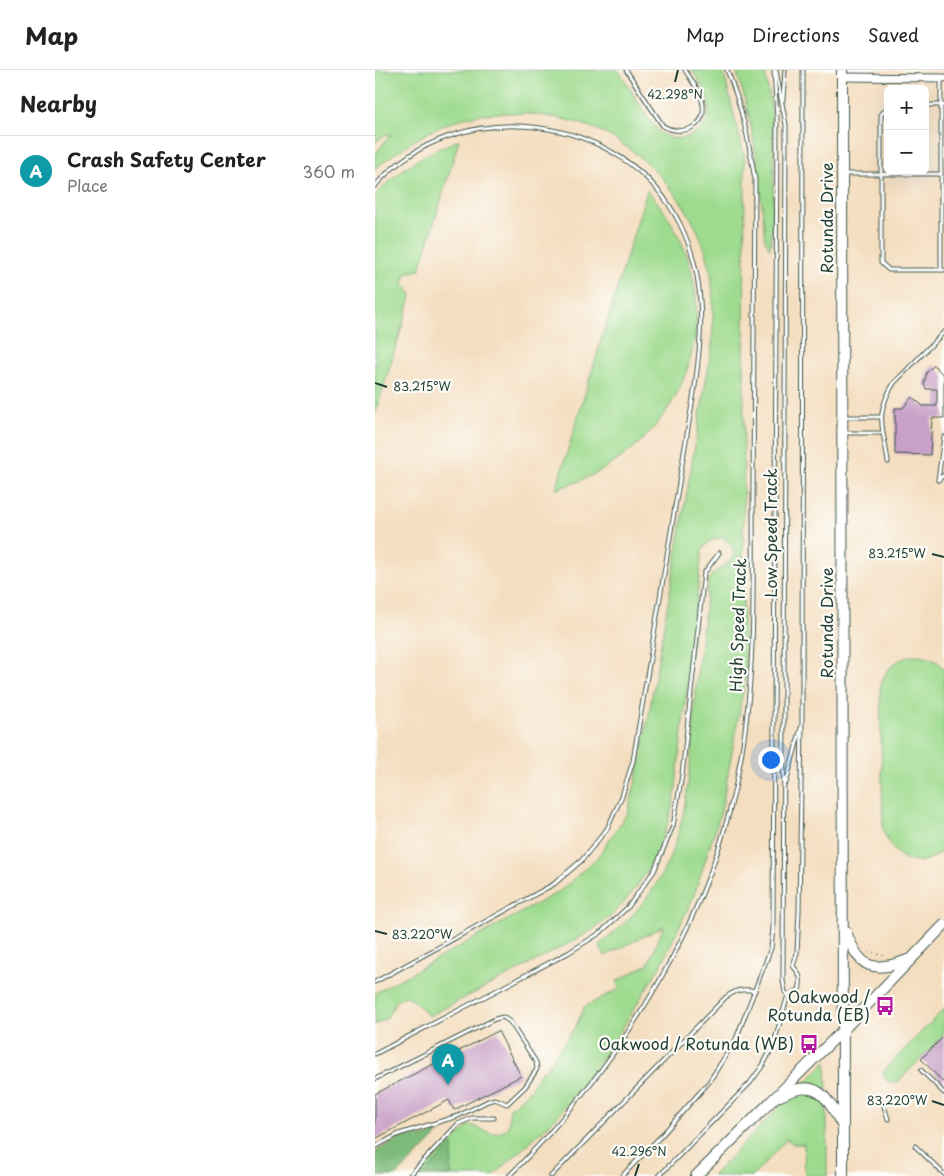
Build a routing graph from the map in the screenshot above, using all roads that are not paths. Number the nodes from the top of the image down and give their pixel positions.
1 (626, 70) edge
2 (685, 70) edge
3 (727, 70) edge
4 (775, 70) edge
5 (785, 70) edge
6 (803, 70) edge
7 (842, 73) edge
8 (943, 78) edge
9 (929, 105) edge
10 (943, 105) edge
11 (783, 108) junction
12 (884, 111) edge
13 (942, 125) edge
14 (942, 166) edge
15 (842, 174) junction
16 (881, 174) junction
17 (941, 174) junction
18 (375, 186) edge
19 (942, 270) edge
20 (944, 332) edge
21 (842, 417) junction
22 (881, 417) junction
23 (842, 433) junction
24 (881, 433) junction
25 (944, 437) edge
26 (888, 462) dead end
27 (944, 475) edge
28 (719, 553) dead end
29 (802, 723) junction
30 (785, 787) junction
31 (843, 924) junction
32 (944, 925) edge
33 (911, 958) junction
34 (375, 982) edge
35 (755, 991) junction
36 (788, 995) junction
37 (843, 1030) junction
38 (375, 1054) edge
39 (921, 1070) dead end
40 (375, 1079) edge
41 (944, 1094) edge
42 (768, 1103) junction
43 (884, 1106) dead end
44 (494, 1118) dead end
45 (888, 1119) dead end
46 (843, 1126) junction
47 (915, 1146) dead end
48 (375, 1147) edge
49 (944, 1174) edge
50 (409, 1176) edge
51 (509, 1176) edge
52 (551, 1176) edge
53 (622, 1176) edge
54 (659, 1176) edge
55 (696, 1176) edge
56 (843, 1176) edge

1 - 2 lane
3 - 51 lane, High Speed Track
4 - 11 lane, Low Speed Track
4 - 35 lane
5 - 11 lane
6 - 29 lane
7 - 8 street
7 - 15 main road, Rotunda Drive
8 - 10 lane
9 - 10 lane
10 - 13 lane
11 - 30 lane, Low Speed Track
12 - 16 lane
13 - 14 lane
14 - 17 lane
15 - 16 lane
15 - 21 main road, Rotunda Drive
16 - 17 lane
16 - 19 lane
17 - 19 lane
18 - 34 lane
20 - 22 lane
21 - 22 lane
21 - 23 main road, Rotunda Drive
22 - 24 lane
23 - 24 lane
23 - 31 main road, Rotunda Drive
24 - 26 lane
25 - 27 lane
28 - 38 lane
29 - 30 lane
29 - 36 lane
30 - 36 lane, Low Speed Track
31 - 33 main road
31 - 37 main road, Rotunda Drive
32 - 33 main road
33 - 37 main road
35 - 52 lane
35 - 53 lane
36 - 54 lane
37 - 42 main road
37 - 46 main road, Rotunda Drive
39 - 41 lane
40 - 48 lane
42 - 46 main road
42 - 55 main road
43 - 45 lane
44 - 50 lane
46 - 56 main road, Rotunda Drive
47 - 49 lane

